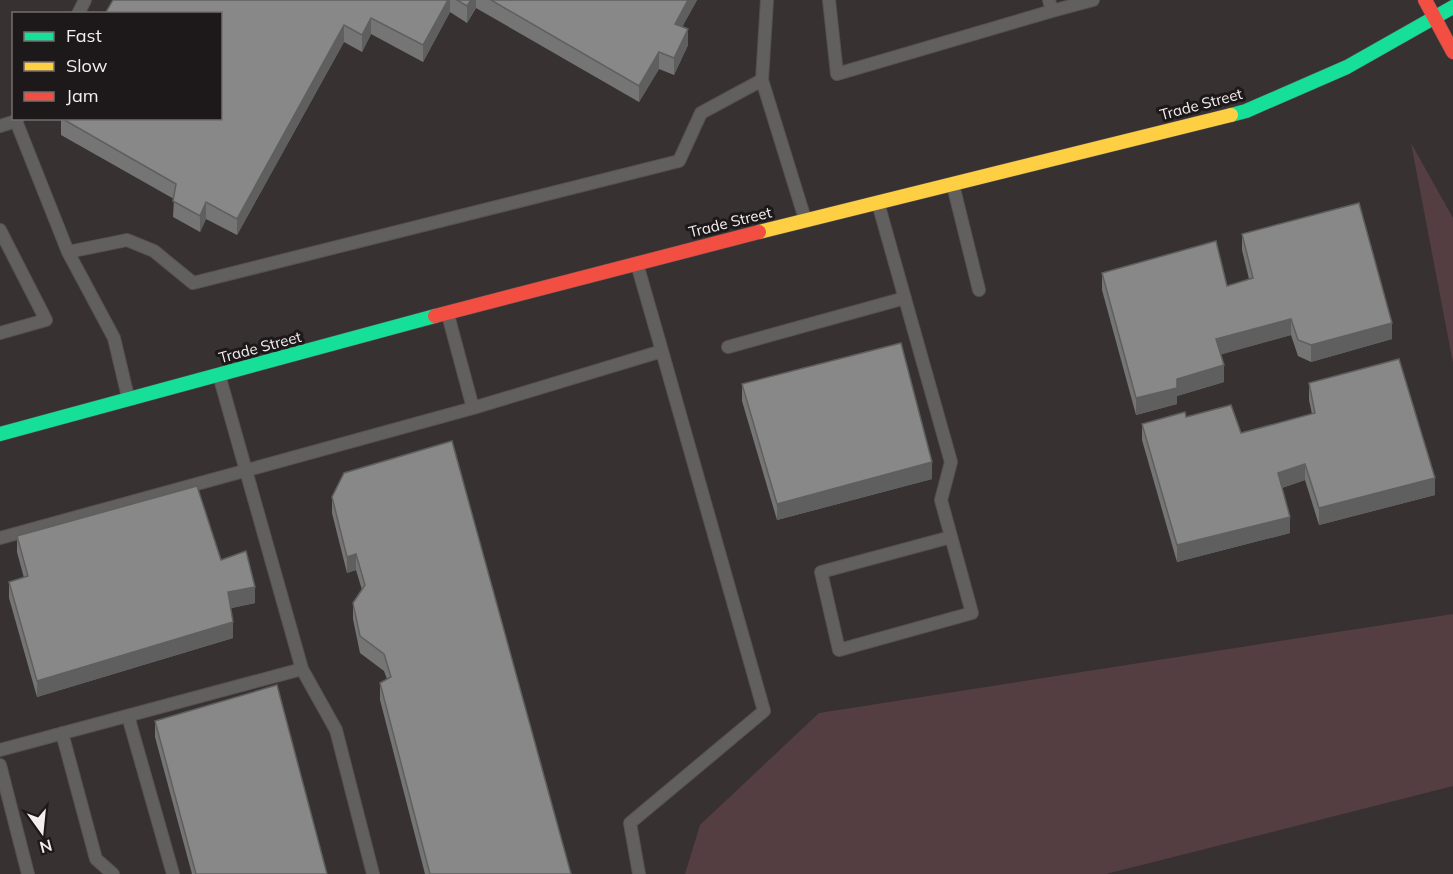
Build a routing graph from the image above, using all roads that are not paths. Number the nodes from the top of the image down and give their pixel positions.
1 (767, 0) edge
2 (829, 0) edge
3 (1093, 0) edge
4 (1425, 0) edge
5 (1050, 5) edge
6 (1453, 7) edge
7 (1436, 17) junction
8 (1453, 52) edge
9 (762, 80) junction
10 (17, 120) edge
11 (0, 126) edge
12 (952, 183) junction
13 (878, 202) junction
14 (805, 220) junction
15 (0, 230) edge
16 (68, 252) junction
17 (637, 262) junction
18 (979, 290) dead end
19 (905, 298) junction
20 (448, 314) junction
21 (0, 333) edge
22 (728, 347) dead end
23 (662, 351) junction
24 (219, 375) junction
25 (129, 400) junction
26 (472, 408) junction
27 (0, 434) edge
28 (246, 471) junction
29 (951, 537) junction
30 (0, 538) edge
31 (302, 669) junction
32 (128, 716) junction
33 (62, 734) junction
34 (0, 750) edge
35 (0, 765) edge
36 (28, 874) edge
37 (113, 874) edge
38 (173, 874) edge
39 (373, 874) edge
40 (639, 874) edge

1 - 9 lane
2 - 5 lane
3 - 5 lane
4 - 7 street
6 - 7 street, Trade Street
7 - 8 street
7 - 12 street, Trade Street
9 - 14 lane
9 - 16 lane
10 - 11 lane
10 - 16 lane
12 - 13 street, Trade Street
12 - 18 lane
13 - 14 street, Trade Street
13 - 19 lane
14 - 17 street, Trade Street
15 - 21 lane
16 - 25 lane
17 - 20 street, Trade Street
17 - 23 lane
19 - 22 lane
19 - 29 lane
20 - 24 street, Trade Street
20 - 26 lane
23 - 26 lane
23 - 40 lane
24 - 25 street, Trade Street
24 - 28 lane
25 - 27 street, Trade Street
26 - 28 lane
28 - 30 lane
28 - 31 lane
29 - 29 lane
31 - 32 lane
31 - 39 lane
32 - 33 lane
32 - 38 lane
33 - 34 lane
33 - 37 lane
35 - 36 lane

